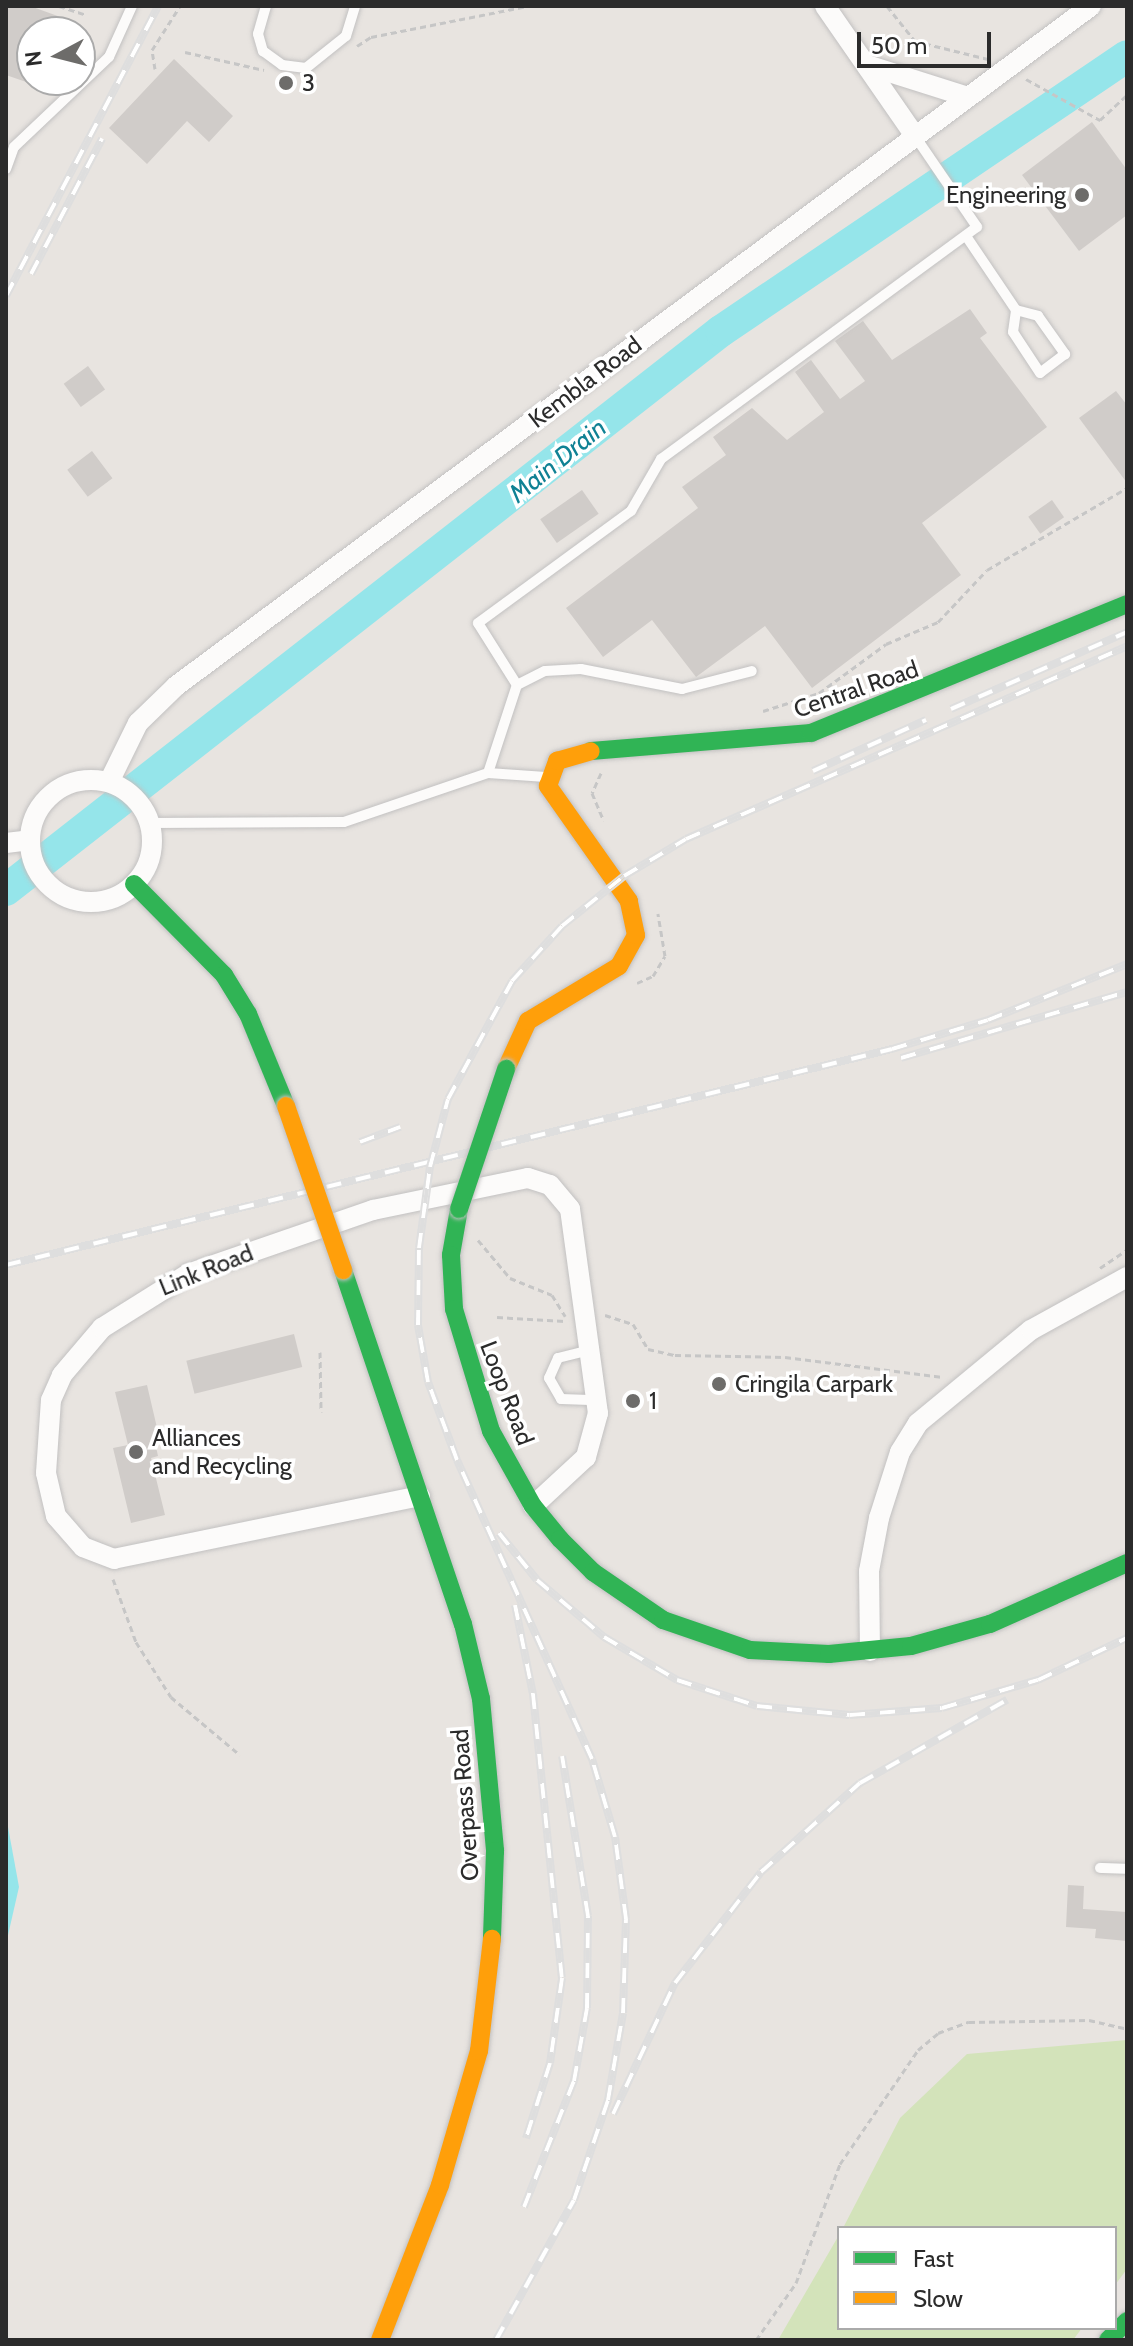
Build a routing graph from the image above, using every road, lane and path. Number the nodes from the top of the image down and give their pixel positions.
1 (59, 6) edge
2 (132, 6) edge
3 (180, 6) edge
4 (266, 6) edge
5 (355, 6) edge
6 (825, 6) edge
7 (887, 6) edge
8 (1091, 6) edge
9 (86, 15) dead end
10 (1014, 64) junction
11 (867, 65) junction
12 (155, 69) dead end
13 (1127, 95) edge
14 (968, 97) junction
15 (915, 136) junction
16 (6, 169) edge
17 (966, 236) junction
18 (1016, 310) junction
19 (1127, 604) edge
20 (752, 671) dead end
21 (517, 685) junction
22 (488, 773) junction
23 (548, 777) junction
24 (109, 782) junction
25 (145, 814) junction
26 (6, 843) edge
27 (31, 845) junction
28 (134, 884) junction
29 (475, 1233) dead end
30 (1127, 1250) edge
31 (1096, 1271) dead end
32 (1127, 1277) edge
33 (497, 1317) dead end
34 (578, 1320) junction
35 (593, 1350) junction
36 (320, 1352) dead end
37 (952, 1372) dead end
38 (597, 1400) junction
39 (321, 1412) dead end
40 (420, 1496) junction
41 (533, 1506) junction
42 (105, 1557) junction
43 (1127, 1563) edge
44 (870, 1651) junction
45 (240, 1755) dead end
46 (1100, 1868) dead end
47 (1127, 1869) edge
48 (1127, 2029) edge
49 (1127, 2321) edge
50 (380, 2340) edge
51 (756, 2340) edge
52 (1108, 2340) edge

1 - 9 path
2 - 16 lane
3 - 12 path
4 - 5 lane
6 - 11 street
7 - 10 path
8 - 10 street, Kembla Road
10 - 13 path
10 - 14 street, Kembla Road
11 - 14 street
11 - 15 street
14 - 15 street, Kembla Road
15 - 17 lane
15 - 24 street, Kembla Road
17 - 18 lane
17 - 21 lane
18 - 18 lane
19 - 23 street, Central Road
20 - 21 lane
21 - 22 lane
22 - 23 lane
22 - 25 lane
23 - 41 street, Loop Road, bridge
24 - 25 street
24 - 27 street
25 - 28 street
26 - 27 street
27 - 28 street
28 - 40 street, Overpass Road, bridge
29 - 34 path
30 - 31 path
32 - 44 street
33 - 34 path
34 - 35 street, Link Road
34 - 37 path
34 - 42 street, Link Road
35 - 38 street, Link Road
35 - 38 lane
36 - 39 path
38 - 41 street, Link Road
40 - 42 street
40 - 50 street, Overpass Road
41 - 44 street, Loop Road
42 - 45 path
43 - 44 street, Loop Road
46 - 47 lane
48 - 51 path
49 - 52 street

